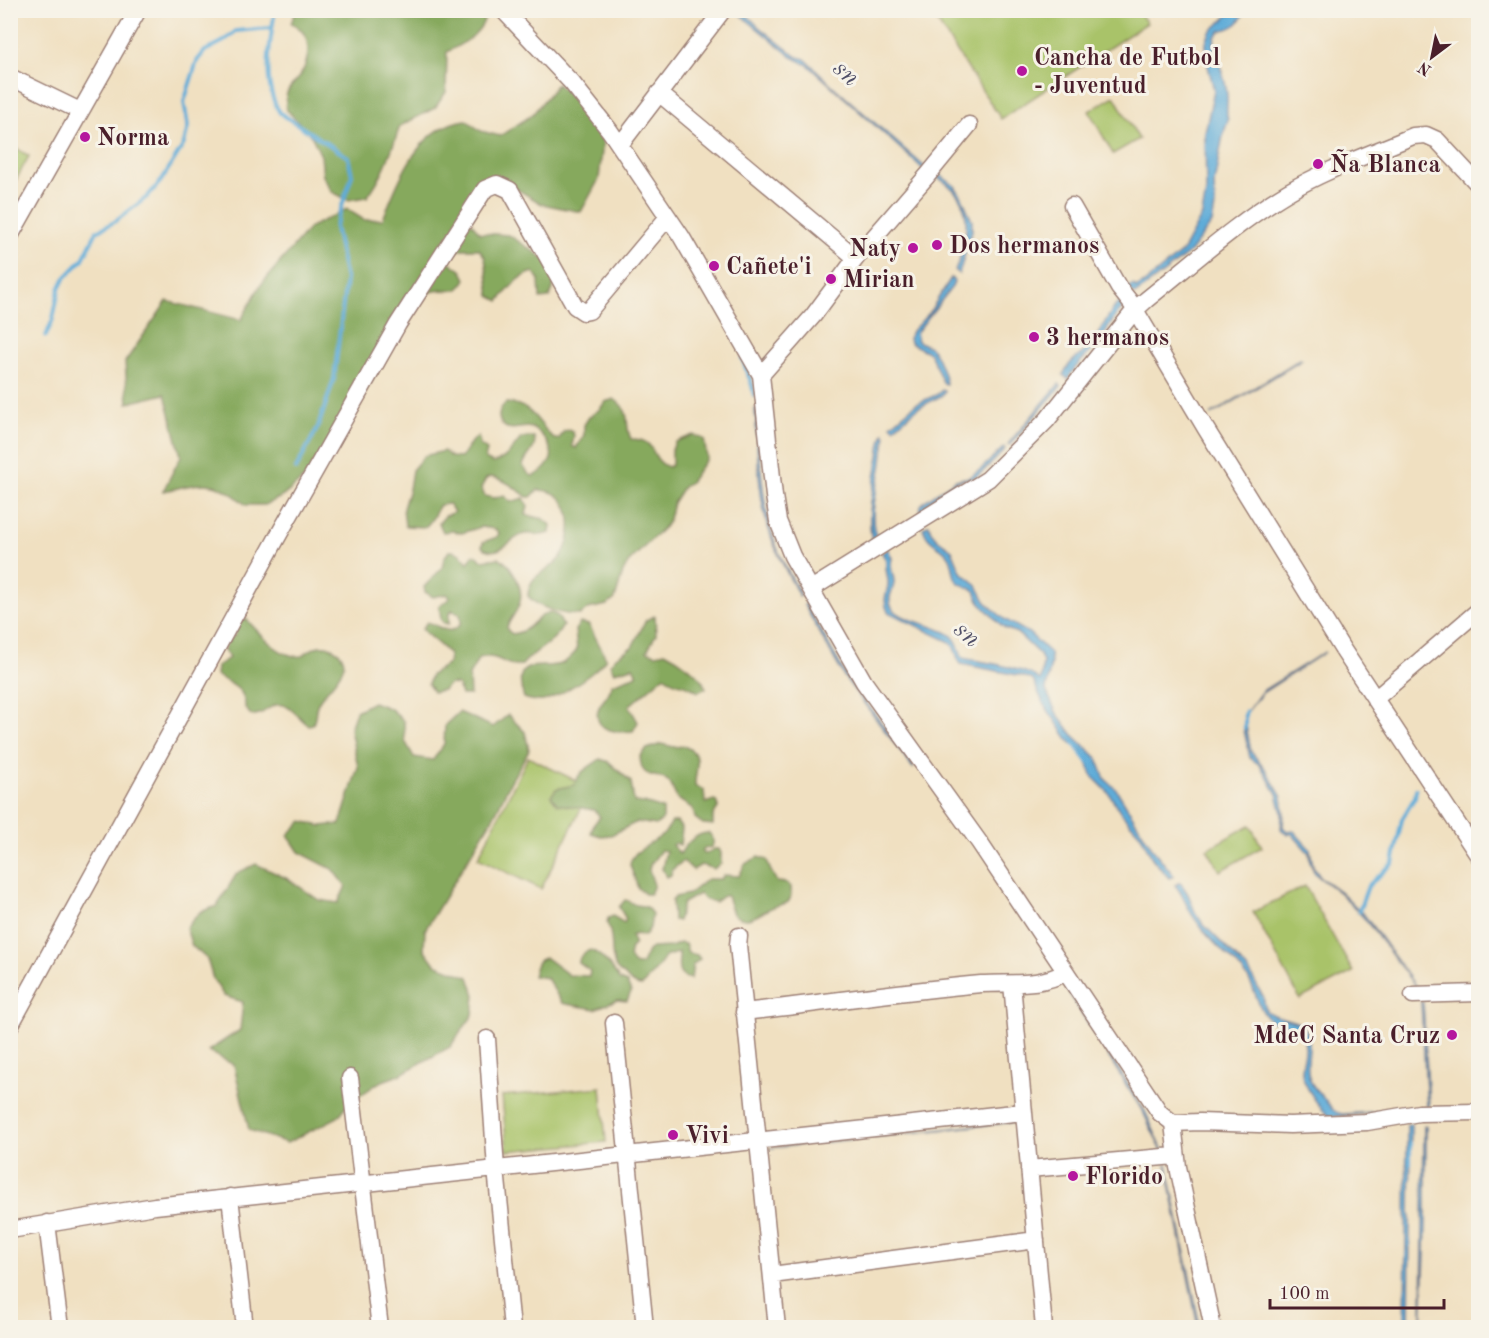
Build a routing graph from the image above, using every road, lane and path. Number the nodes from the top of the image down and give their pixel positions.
1 (138, 10) edge
2 (503, 10) edge
3 (723, 10) edge
4 (10, 77) edge
5 (659, 93) junction
6 (80, 111) junction
7 (969, 125) dead end
8 (620, 145) junction
9 (1479, 184) edge
10 (1072, 206) dead end
11 (668, 217) junction
12 (10, 236) edge
13 (856, 258) junction
14 (1133, 307) junction
15 (760, 375) junction
16 (811, 589) junction
17 (1479, 611) edge
18 (1375, 699) junction
19 (1479, 855) edge
20 (739, 936) dead end
21 (1066, 972) junction
22 (1012, 984) junction
23 (1479, 993) edge
24 (1413, 995) dead end
25 (744, 1012) junction
26 (614, 1023) dead end
27 (10, 1026) edge
28 (487, 1039) dead end
29 (350, 1078) dead end
30 (1023, 1112) junction
31 (1479, 1112) edge
32 (1173, 1123) junction
33 (757, 1141) junction
34 (628, 1154) junction
35 (1175, 1156) junction
36 (496, 1169) junction
37 (1029, 1169) junction
38 (363, 1183) junction
39 (230, 1197) junction
40 (47, 1223) junction
41 (10, 1230) edge
42 (1036, 1240) junction
43 (772, 1275) junction
44 (60, 1328) edge
45 (245, 1328) edge
46 (380, 1328) edge
47 (513, 1328) edge
48 (645, 1328) edge
49 (777, 1328) edge
50 (1044, 1328) edge
51 (1213, 1328) edge

1 - 6 street
2 - 8 street
3 - 5 street
4 - 6 street
5 - 8 street
5 - 13 street
6 - 12 street
7 - 13 street
8 - 11 street
9 - 14 street
10 - 14 street
11 - 15 street
11 - 27 street
13 - 15 street
14 - 16 street
14 - 18 street
15 - 16 street
16 - 21 street
17 - 18 street
18 - 19 street
20 - 25 street
21 - 22 street
21 - 32 street
22 - 25 street
22 - 30 street
23 - 24 street
25 - 33 street
26 - 34 street
28 - 36 street
29 - 38 street
30 - 33 street
30 - 37 street
31 - 32 street
32 - 35 street
33 - 34 street
33 - 43 street
34 - 36 street
34 - 48 street
35 - 37 street
35 - 51 street
36 - 38 street
36 - 47 street
37 - 42 street
38 - 39 street
38 - 46 street
39 - 40 street
39 - 45 street
40 - 41 street
40 - 44 street
42 - 43 street
42 - 50 street
43 - 49 street

